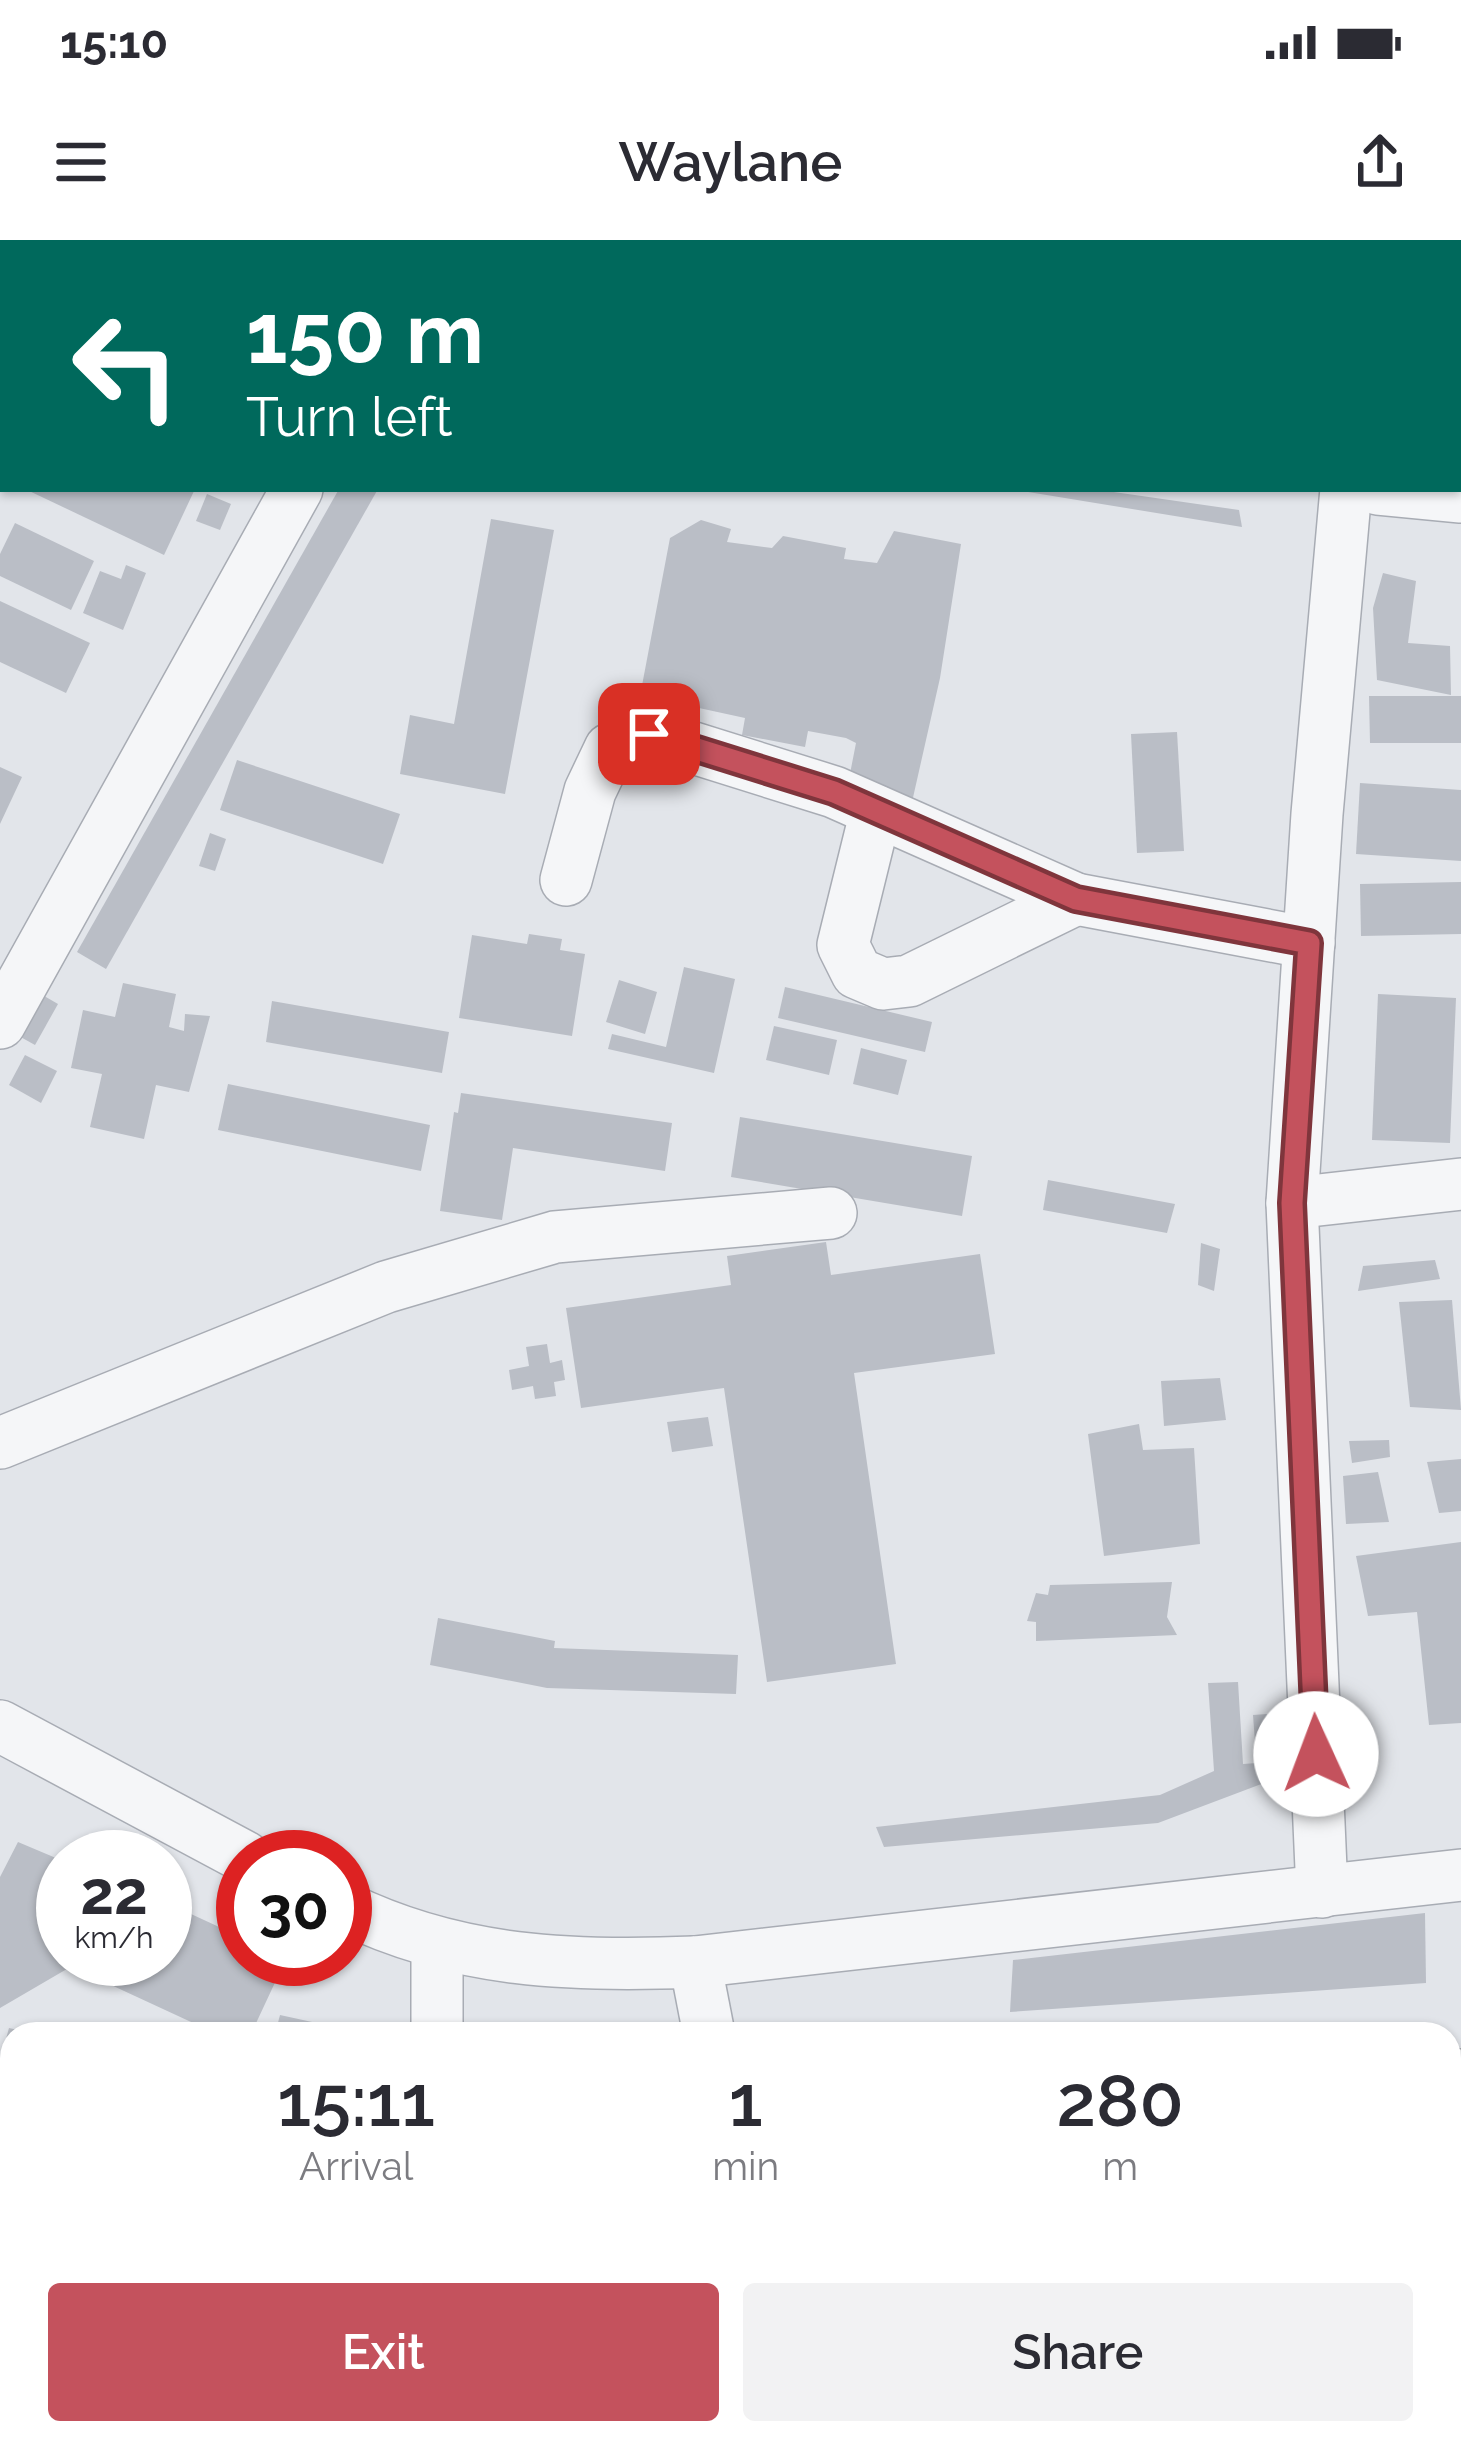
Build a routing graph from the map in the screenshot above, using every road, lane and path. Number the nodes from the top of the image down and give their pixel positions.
1 (294, 492) edge
2 (1346, 492) edge
3 (1409, 492) edge
4 (1461, 497) edge
5 (876, 811) junction
6 (566, 880) dead end
7 (1076, 899) junction
8 (1309, 943) junction
9 (0, 1023) edge
10 (1461, 1184) edge
11 (1292, 1203) junction
12 (831, 1213) dead end
13 (0, 1443) edge
14 (0, 1726) edge
15 (216, 1841) edge
16 (1461, 1875) edge
17 (1322, 1892) junction
18 (372, 1919) edge
19 (437, 1944) junction
20 (694, 1962) junction
21 (437, 2022) edge
22 (706, 2022) edge

1 - 9 street
2 - 8 street
3 - 4 street
5 - 6 street
5 - 7 street
5 - 7 street
7 - 8 street
8 - 11 street
10 - 11 street
11 - 17 street
12 - 13 street
14 - 15 street
16 - 17 street
17 - 20 street
18 - 19 street
19 - 20 street
19 - 21 street
20 - 22 street

